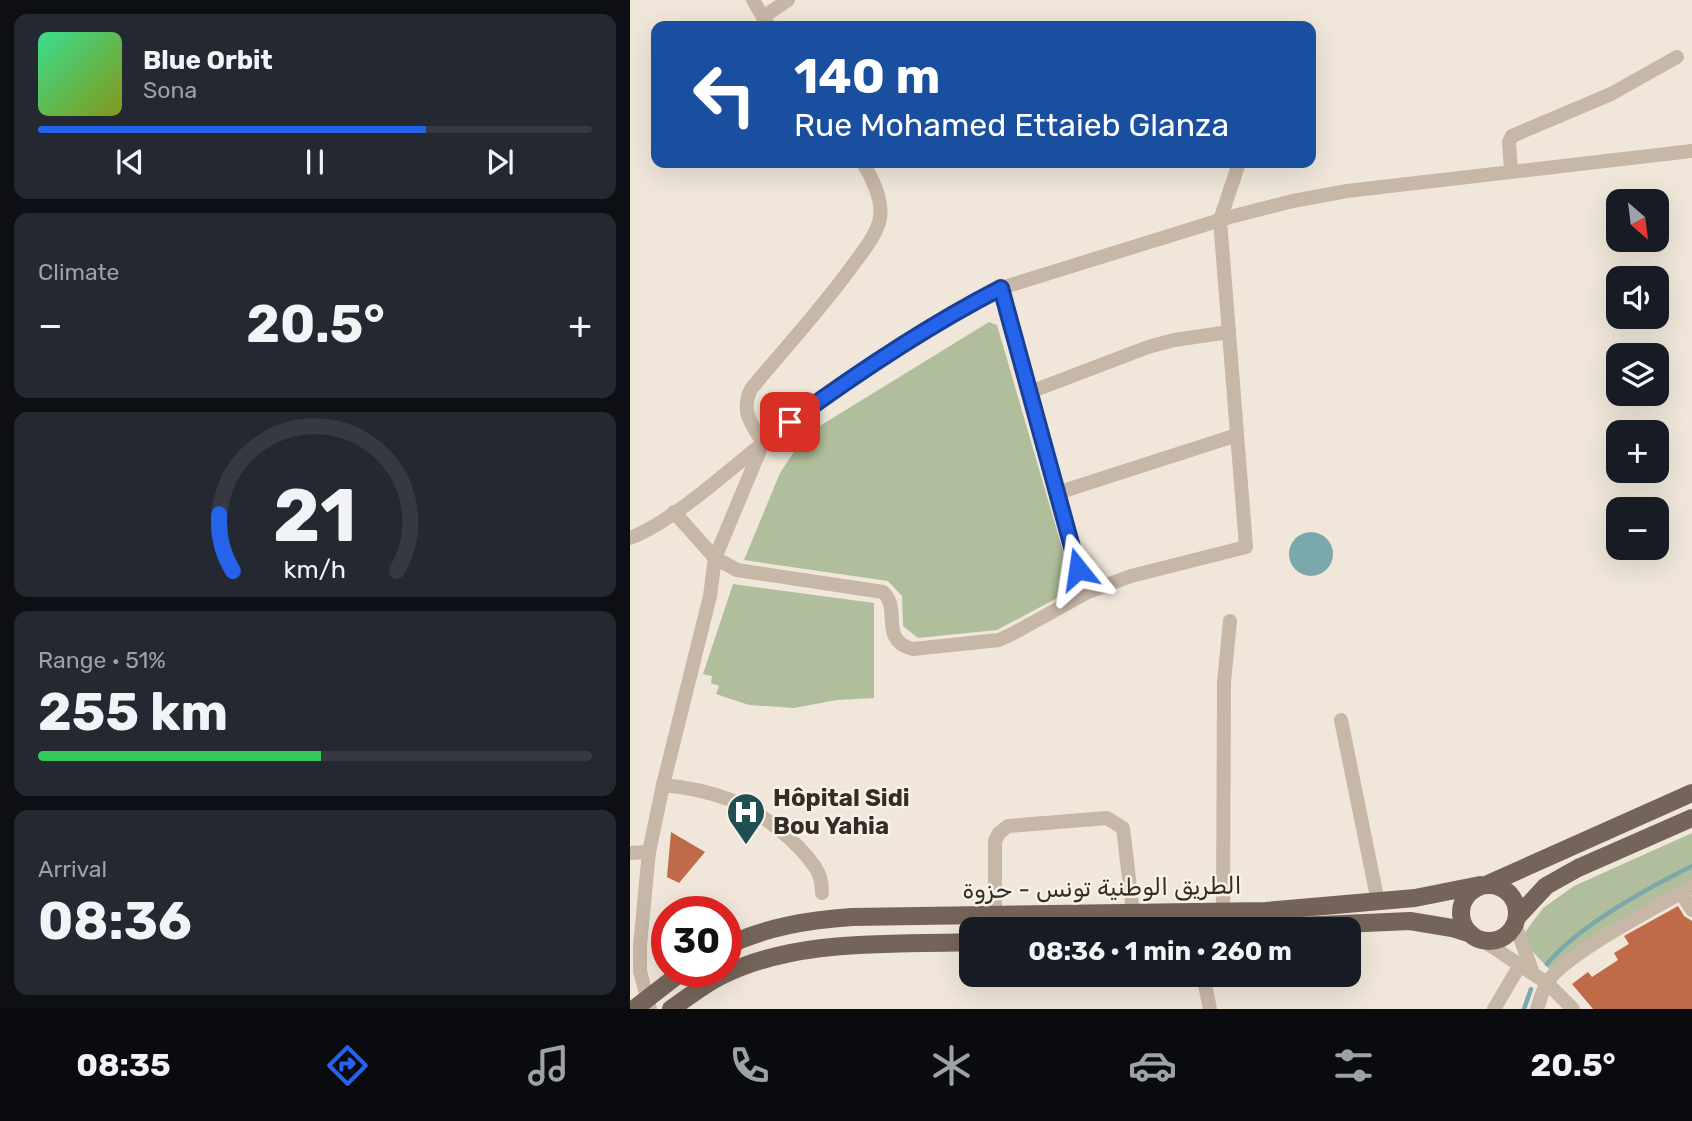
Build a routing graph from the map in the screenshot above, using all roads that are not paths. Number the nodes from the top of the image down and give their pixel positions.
1 (753, 0) edge
2 (788, 0) edge
3 (765, 21) edge
4 (767, 21) edge
5 (1677, 57) dead end
6 (1692, 151) edge
7 (866, 168) edge
8 (1237, 168) edge
9 (1511, 171) junction
10 (1220, 220) junction
11 (1001, 288) junction
12 (1229, 332) junction
13 (1030, 392) junction
14 (1237, 435) junction
15 (764, 443) junction
16 (1057, 493) junction
17 (674, 512) junction
18 (630, 538) edge
19 (715, 558) junction
20 (1078, 569) dead end
21 (1230, 621) dead end
22 (1341, 720) dead end
23 (663, 785) junction
24 (1692, 793) edge
25 (1692, 818) edge
26 (649, 852) junction
27 (630, 853) edge
28 (1484, 885) junction
29 (1686, 890) edge
30 (822, 893) dead end
31 (1378, 902) junction
32 (1692, 910) edge
33 (1223, 911) junction
34 (1133, 913) junction
35 (995, 914) junction
36 (1255, 917) edge
37 (1279, 917) edge
38 (1361, 920) edge
39 (1516, 920) junction
40 (1476, 937) junction
41 (742, 940) edge
42 (959, 942) edge
43 (1526, 969) junction
44 (1547, 983) junction
45 (665, 987) edge
46 (1205, 987) edge
47 (643, 1006) edge
48 (671, 1009) edge
49 (1210, 1009) edge
50 (1494, 1009) edge
51 (1537, 1009) edge
52 (1573, 1009) edge

1 - 3 street
2 - 4 street
5 - 9 street
6 - 9 street
7 - 15 street
8 - 10 street
9 - 10 street
10 - 11 street
10 - 12 street
11 - 13 street
11 - 15 street
12 - 13 street
12 - 14 street
13 - 16 street
14 - 16 street
14 - 19 street
15 - 17 street
15 - 19 street
16 - 20 street
17 - 18 street
17 - 19 street
19 - 23 street
21 - 33 street
22 - 31 street
23 - 26 street
23 - 30 street
24 - 28 main road, الطريق الوطنية تونس - حزوة
25 - 39 main road
26 - 27 street
26 - 47 street
28 - 31 main road, الطريق الوطنية تونس - حزوة
28 - 39 main road
28 - 40 main road
29 - 32 street
29 - 44 street
31 - 37 main road, الطريق الوطنية تونس - حزوة
33 - 34 main road, الطريق الوطنية تونس - حزوة
33 - 36 main road, الطريق الوطنية تونس - حزوة
34 - 35 main road, الطريق الوطنية تونس - حزوة
34 - 35 street
35 - 41 main road, الطريق الوطنية تونس - حزوة
38 - 40 main road, الطريق الوطنية تونس - حزوة
39 - 40 main road
39 - 43 street
40 - 43 street
42 - 48 main road
43 - 44 street
43 - 50 street
44 - 51 street
44 - 52 street
45 - 47 main road
46 - 49 street

